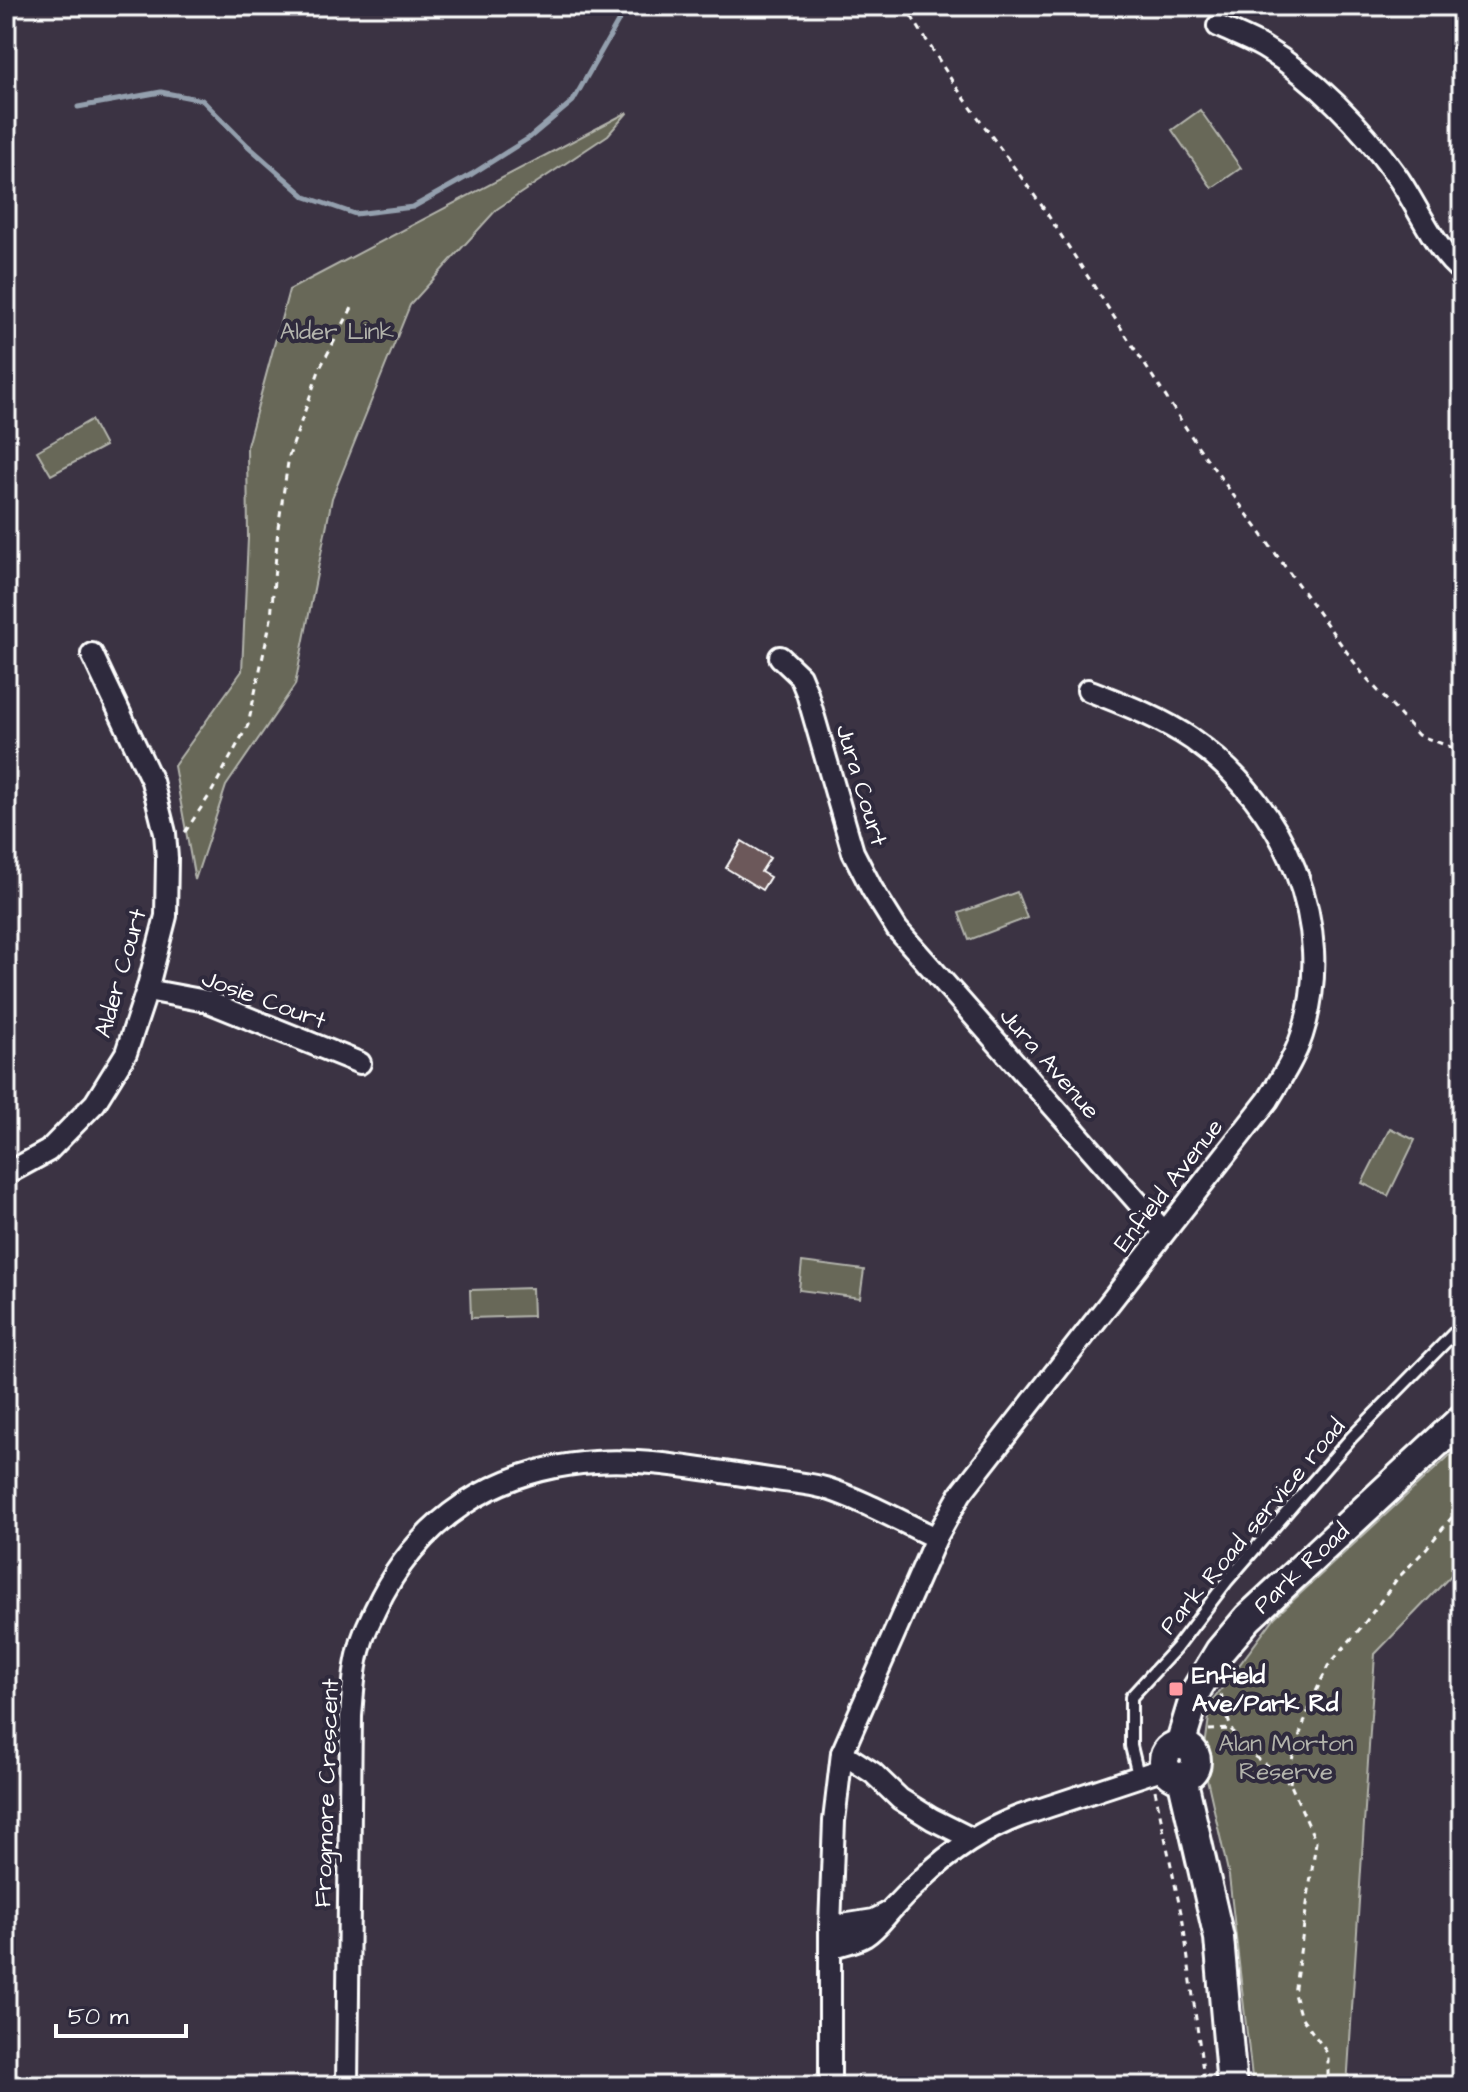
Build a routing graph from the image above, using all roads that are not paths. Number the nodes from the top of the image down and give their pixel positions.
1 (1218, 26) dead end
2 (1462, 271) edge
3 (92, 654) dead end
4 (780, 657) dead end
5 (1088, 690) dead end
6 (897, 929) joint
7 (147, 990) junction
8 (360, 1063) dead end
9 (6, 1174) edge
10 (1164, 1232) junction
11 (1462, 1325) edge
12 (1462, 1419) edge
13 (936, 1538) junction
14 (842, 1753) junction
15 (1166, 1766) junction
16 (972, 1839) junction
17 (830, 1937) junction
18 (347, 2086) edge
19 (830, 2086) edge
20 (1232, 2086) edge

1 - 2 street
3 - 7 street, Alder Court
4 - 6 street, Jura Court
5 - 10 street, Enfield Avenue
6 - 10 street, Jura Avenue
7 - 8 street, Josie Court
7 - 9 street, Alder Court
10 - 13 street, Enfield Avenue
11 - 15 lane, Park Road service road
12 - 15 street, Park Road
13 - 14 street, Enfield Avenue
13 - 18 street, Frogmore Crescent
14 - 16 street
14 - 17 street, Enfield Avenue
15 - 16 street
15 - 20 street, Park Road
16 - 17 street
17 - 19 street, Enfield Avenue

